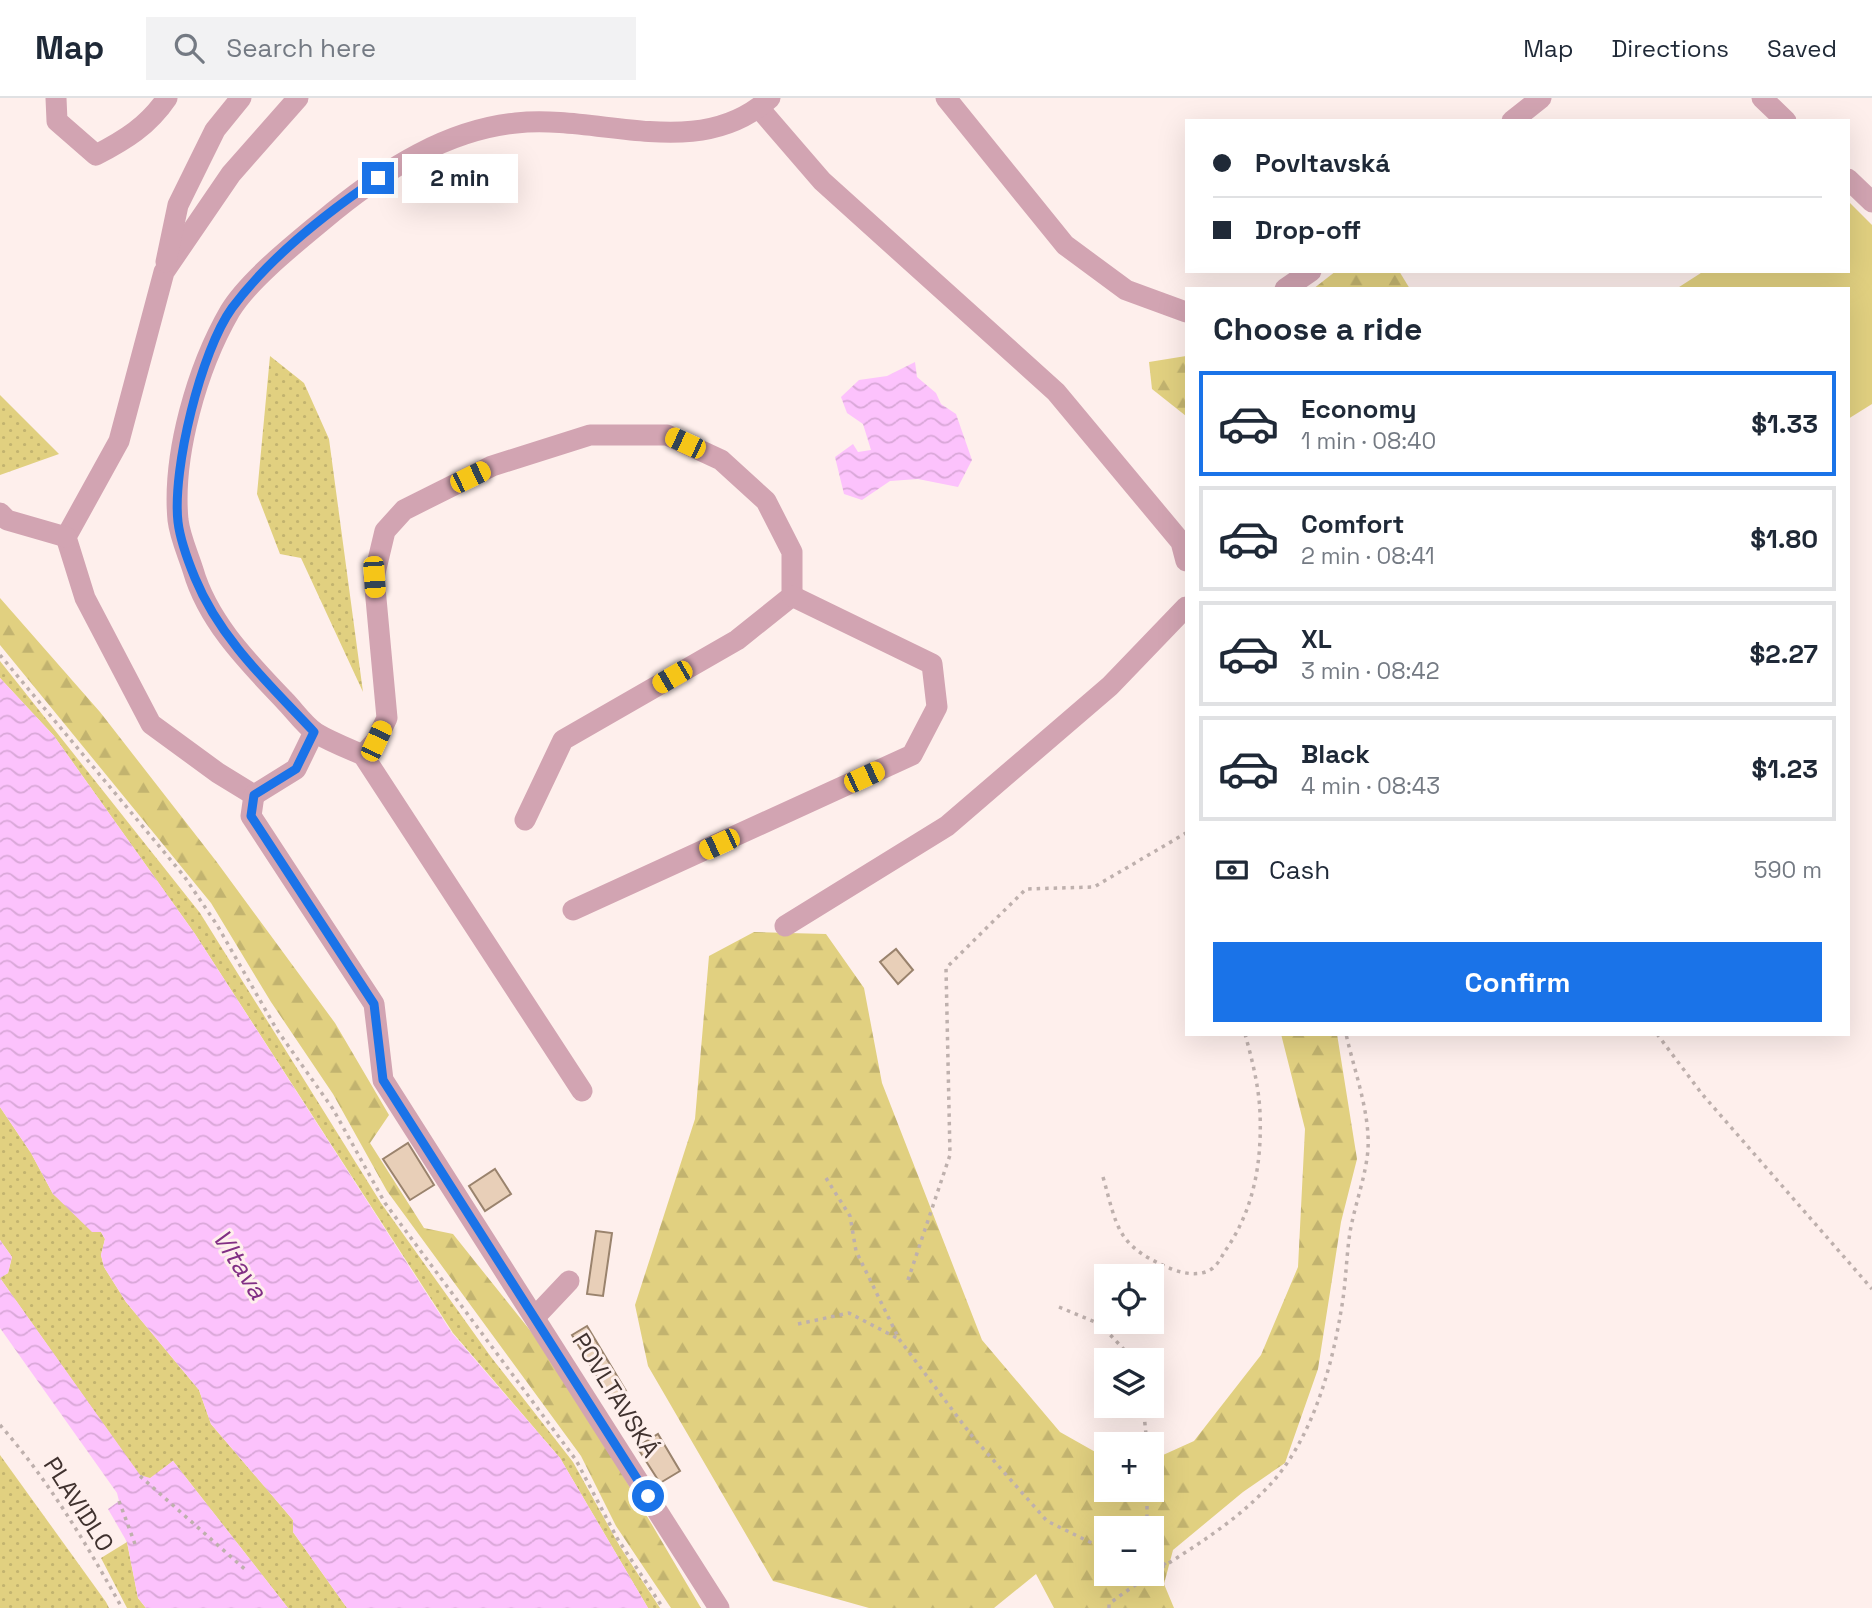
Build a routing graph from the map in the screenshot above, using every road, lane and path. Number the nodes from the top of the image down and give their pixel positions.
1 (56, 98) edge
2 (167, 98) edge
3 (241, 98) edge
4 (298, 98) edge
5 (946, 98) edge
6 (1541, 98) edge
7 (1762, 98) edge
8 (765, 103) edge
9 (1515, 119) edge
10 (1784, 119) edge
11 (1850, 181) edge
12 (1872, 202) edge
13 (164, 272) junction
14 (1308, 273) edge
15 (1288, 287) edge
16 (1185, 312) edge
17 (0, 513) edge
18 (66, 537) junction
19 (1185, 557) edge
20 (792, 596) junction
21 (1185, 608) edge
22 (0, 655) edge
23 (314, 732) junction
24 (363, 755) junction
25 (254, 795) junction
26 (525, 820) dead end
27 (1185, 833) edge
28 (573, 910) dead end
29 (785, 926) dead end
30 (1245, 1036) edge
31 (1346, 1036) edge
32 (1658, 1036) edge
33 (582, 1091) dead end
34 (1103, 1177) dead end
35 (826, 1178) dead end
36 (908, 1280) dead end
37 (569, 1282) dead end
38 (1872, 1289) edge
39 (1059, 1307) dead end
40 (535, 1317) junction
41 (798, 1324) dead end
42 (899, 1339) junction
43 (1122, 1348) edge
44 (0, 1425) edge
45 (140, 1476) dead end
46 (119, 1501) dead end
47 (135, 1544) dead end
48 (1094, 1544) edge
49 (1164, 1564) edge
50 (1166, 1566) joint
51 (248, 1572) dead end
52 (1133, 1586) edge
53 (122, 1608) edge
54 (663, 1608) edge
55 (719, 1608) edge
56 (1109, 1608) edge

1 - 2 street
3 - 13 street
4 - 13 street
5 - 16 street
6 - 9 street
7 - 10 street
8 - 19 street
8 - 23 street
11 - 12 street
13 - 18 street
14 - 15 street
17 - 18 street
18 - 25 street
20 - 24 street
20 - 26 street
20 - 28 street
21 - 29 street
22 - 54 path
23 - 24 street
23 - 25 street
24 - 33 street
25 - 40 street, POVLTAVSKÁ
27 - 36 path
30 - 34 path
31 - 50 path
32 - 38 path
35 - 42 path
37 - 40 street
39 - 43 path
40 - 55 street, POVLTAVSKÁ
41 - 42 path
42 - 48 path
44 - 53 path, PLAVIDLO
45 - 51 path
46 - 47 path
49 - 50 path
52 - 56 path

